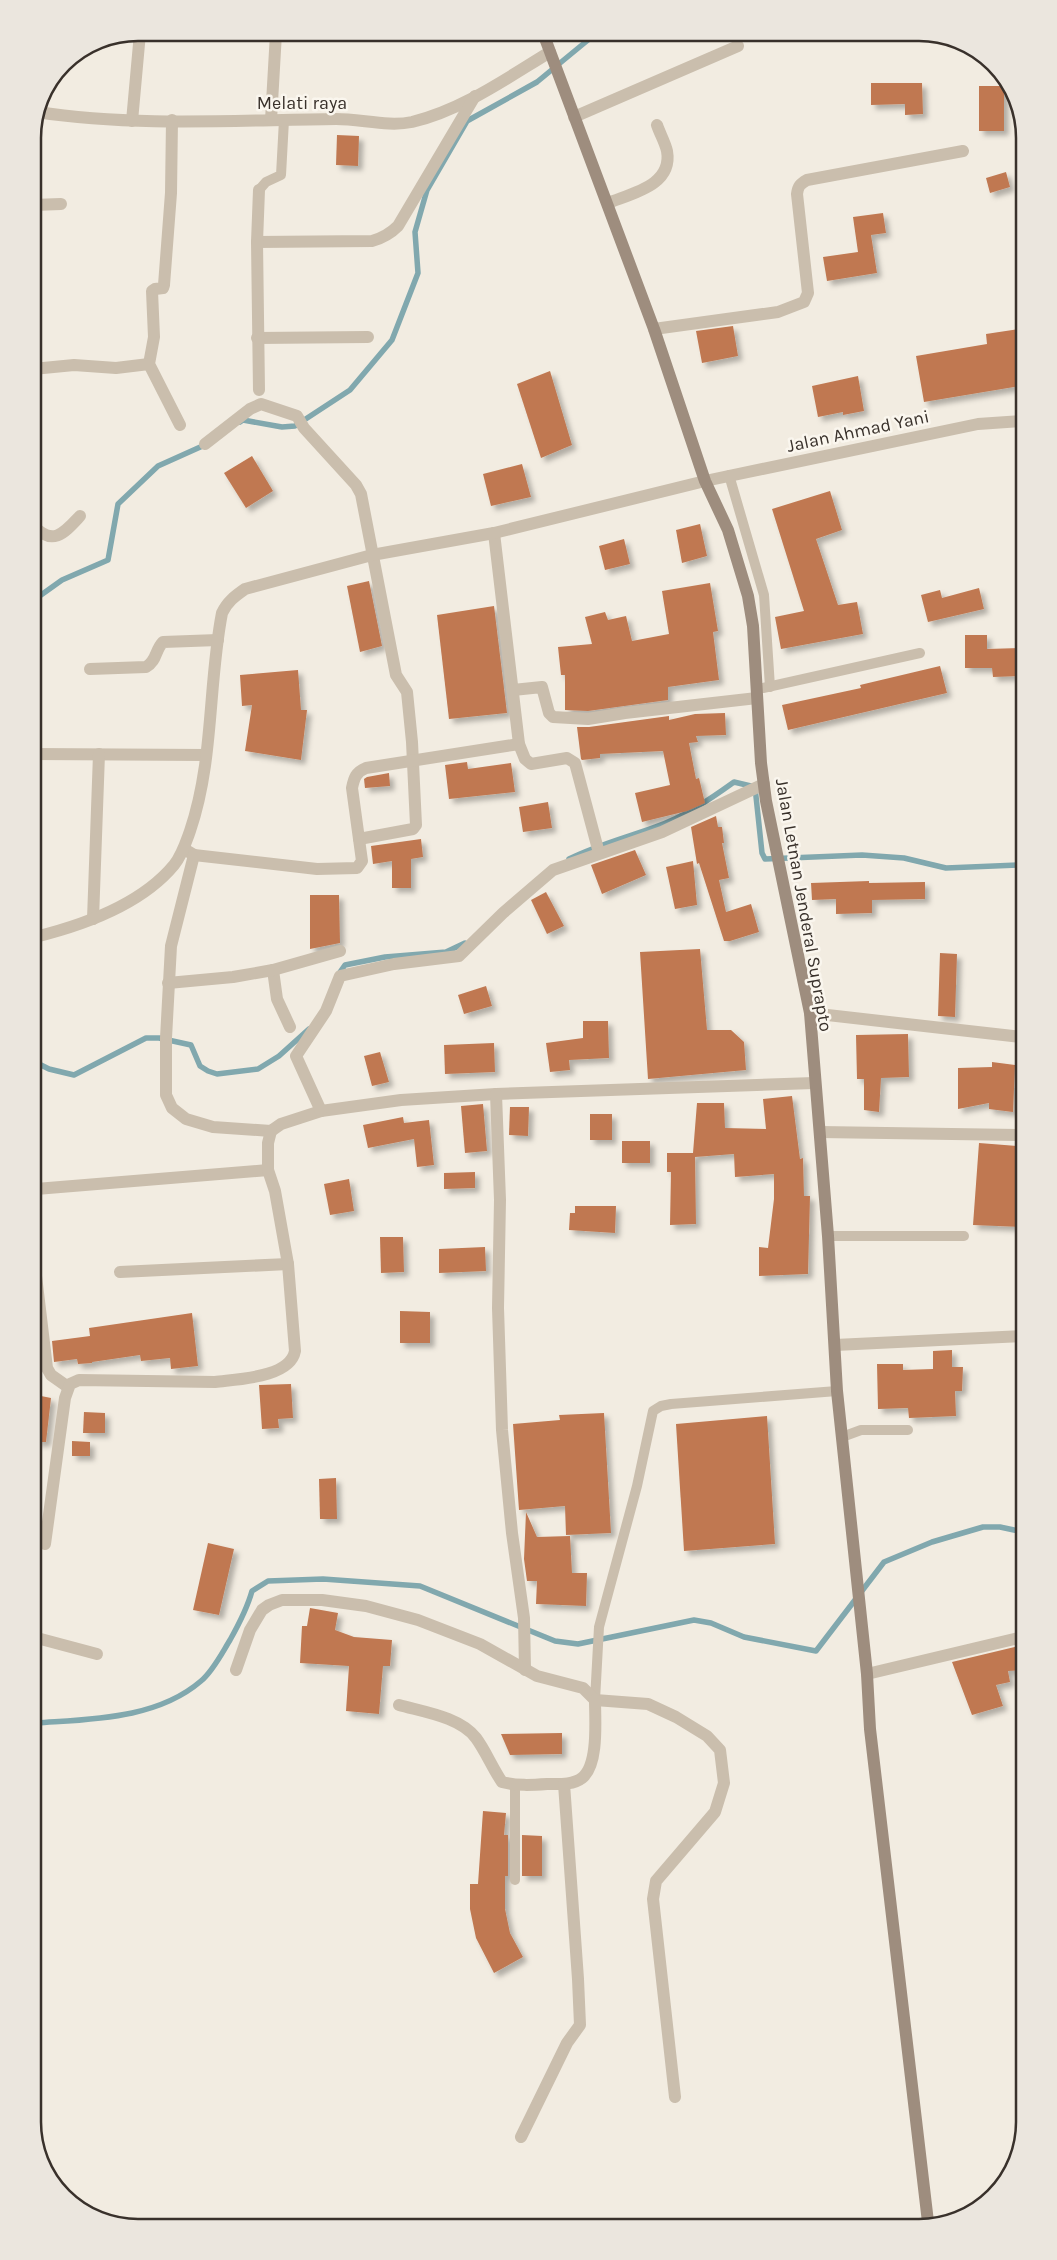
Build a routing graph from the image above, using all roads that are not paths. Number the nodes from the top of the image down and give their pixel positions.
1 (139, 41) edge
2 (275, 41) edge
3 (546, 41) edge
4 (738, 46) dead end
5 (552, 55) junction
6 (474, 96) junction
7 (45, 113) edge
8 (574, 117) junction
9 (172, 120) junction
10 (271, 120) junction
11 (284, 120) junction
12 (132, 121) junction
13 (657, 125) dead end
14 (963, 151) dead end
15 (259, 190) joint
16 (608, 203) junction
17 (61, 204) dead end
18 (41, 205) edge
19 (257, 242) junction
20 (654, 329) junction
21 (257, 338) junction
22 (368, 338) dead end
23 (150, 364) junction
24 (41, 368) edge
25 (259, 390) dead end
26 (1016, 421) edge
27 (180, 425) dead end
28 (205, 444) dead end
29 (729, 475) junction
30 (705, 481) junction
31 (80, 516) dead end
32 (41, 532) edge
33 (494, 533) junction
34 (372, 555) junction
35 (218, 640) junction
36 (920, 652) dead end
37 (90, 669) dead end
38 (770, 687) junction
39 (513, 690) junction
40 (756, 694) junction
41 (519, 744) junction
42 (41, 754) edge
43 (99, 754) junction
44 (206, 755) junction
45 (412, 762) junction
46 (758, 788) junction
47 (359, 839) junction
48 (598, 847) junction
49 (189, 852) junction
50 (93, 919) junction
51 (41, 936) edge
52 (340, 951) dead end
53 (273, 970) junction
54 (168, 983) junction
55 (810, 1013) junction
56 (290, 1027) dead end
57 (1016, 1036) edge
58 (814, 1084) junction
59 (496, 1094) junction
60 (321, 1111) junction
61 (271, 1131) junction
62 (820, 1132) junction
63 (1016, 1135) edge
64 (268, 1170) junction
65 (41, 1189) edge
66 (828, 1236) junction
67 (964, 1236) dead end
68 (288, 1264) junction
69 (120, 1272) dead end
70 (41, 1318) edge
71 (1016, 1336) edge
72 (835, 1345) junction
73 (68, 1387) junction
74 (837, 1391) junction
75 (908, 1430) dead end
76 (842, 1437) junction
77 (45, 1544) dead end
78 (41, 1639) edge
79 (1016, 1640) edge
80 (97, 1654) dead end
81 (236, 1670) dead end
82 (525, 1670) junction
83 (866, 1674) junction
84 (595, 1700) junction
85 (400, 1704) dead end
86 (564, 1784) junction
87 (514, 1785) junction
88 (515, 1880) dead end
89 (675, 2097) dead end
90 (521, 2137) dead end
91 (928, 2219) edge

1 - 12 street
2 - 10 street
3 - 5 main road, Jalan Letnan Jenderal Suprapto
4 - 8 street
5 - 6 street, Melati raya
5 - 8 main road, Jalan Letnan Jenderal Suprapto
6 - 11 street, Melati raya
6 - 19 street
7 - 12 street, Melati raya
8 - 16 main road, Jalan Letnan Jenderal Suprapto
9 - 10 street, Melati raya
9 - 12 street, Melati raya
9 - 23 street
10 - 11 street, Melati raya
11 - 15 lane
13 - 16 street
14 - 20 street
15 - 19 street
16 - 20 main road, Jalan Letnan Jenderal Suprapto
17 - 18 street
19 - 21 street
20 - 30 main road, Jalan Letnan Jenderal Suprapto
21 - 22 street
21 - 25 street
23 - 24 street
23 - 27 street
26 - 29 street, Jalan Ahmad Yani
28 - 34 street
29 - 30 street, Jalan Ahmad Yani
29 - 38 lane
30 - 33 street, Jalan Ahmad Yani
30 - 40 main road, Jalan Letnan Jenderal Suprapto
31 - 32 street
33 - 34 street, Jalan Ahmad Yani
33 - 39 street
34 - 35 street, Jalan Ahmad Yani
34 - 45 street
35 - 37 street
35 - 44 street, Jalan Ahmad Yani
36 - 38 lane
38 - 40 lane
39 - 40 street
39 - 41 street
40 - 46 main road, Jalan Letnan Jenderal Suprapto
41 - 45 street
41 - 48 street
42 - 43 street
43 - 44 street
43 - 50 street
44 - 49 street, Jalan Ahmad Yani
45 - 47 street
45 - 47 street
46 - 48 street
46 - 55 main road, Jalan Letnan Jenderal Suprapto
47 - 49 street
48 - 60 street
49 - 50 street
49 - 54 street
50 - 51 street
52 - 53 street
53 - 54 street
53 - 56 street
54 - 61 street
55 - 57 street
55 - 58 main road, Jalan Letnan Jenderal Suprapto
58 - 59 street
58 - 62 main road, Jalan Letnan Jenderal Suprapto
59 - 60 street
59 - 82 street
60 - 61 street
61 - 64 street
62 - 63 street
62 - 66 main road, Jalan Letnan Jenderal Suprapto
64 - 65 street
64 - 68 street
66 - 67 lane
66 - 72 main road, Jalan Letnan Jenderal Suprapto
68 - 69 street
68 - 73 street
70 - 73 street
71 - 72 street
72 - 74 main road, Jalan Letnan Jenderal Suprapto
73 - 77 street
74 - 76 main road, Jalan Letnan Jenderal Suprapto
74 - 84 lane
75 - 76 lane
76 - 83 main road, Jalan Letnan Jenderal Suprapto
78 - 80 street
79 - 83 street
81 - 82 street
82 - 84 street
83 - 91 main road, Jalan Letnan Jenderal Suprapto
84 - 86 street
84 - 89 street
85 - 87 street
86 - 87 street
86 - 90 street
87 - 88 lane

